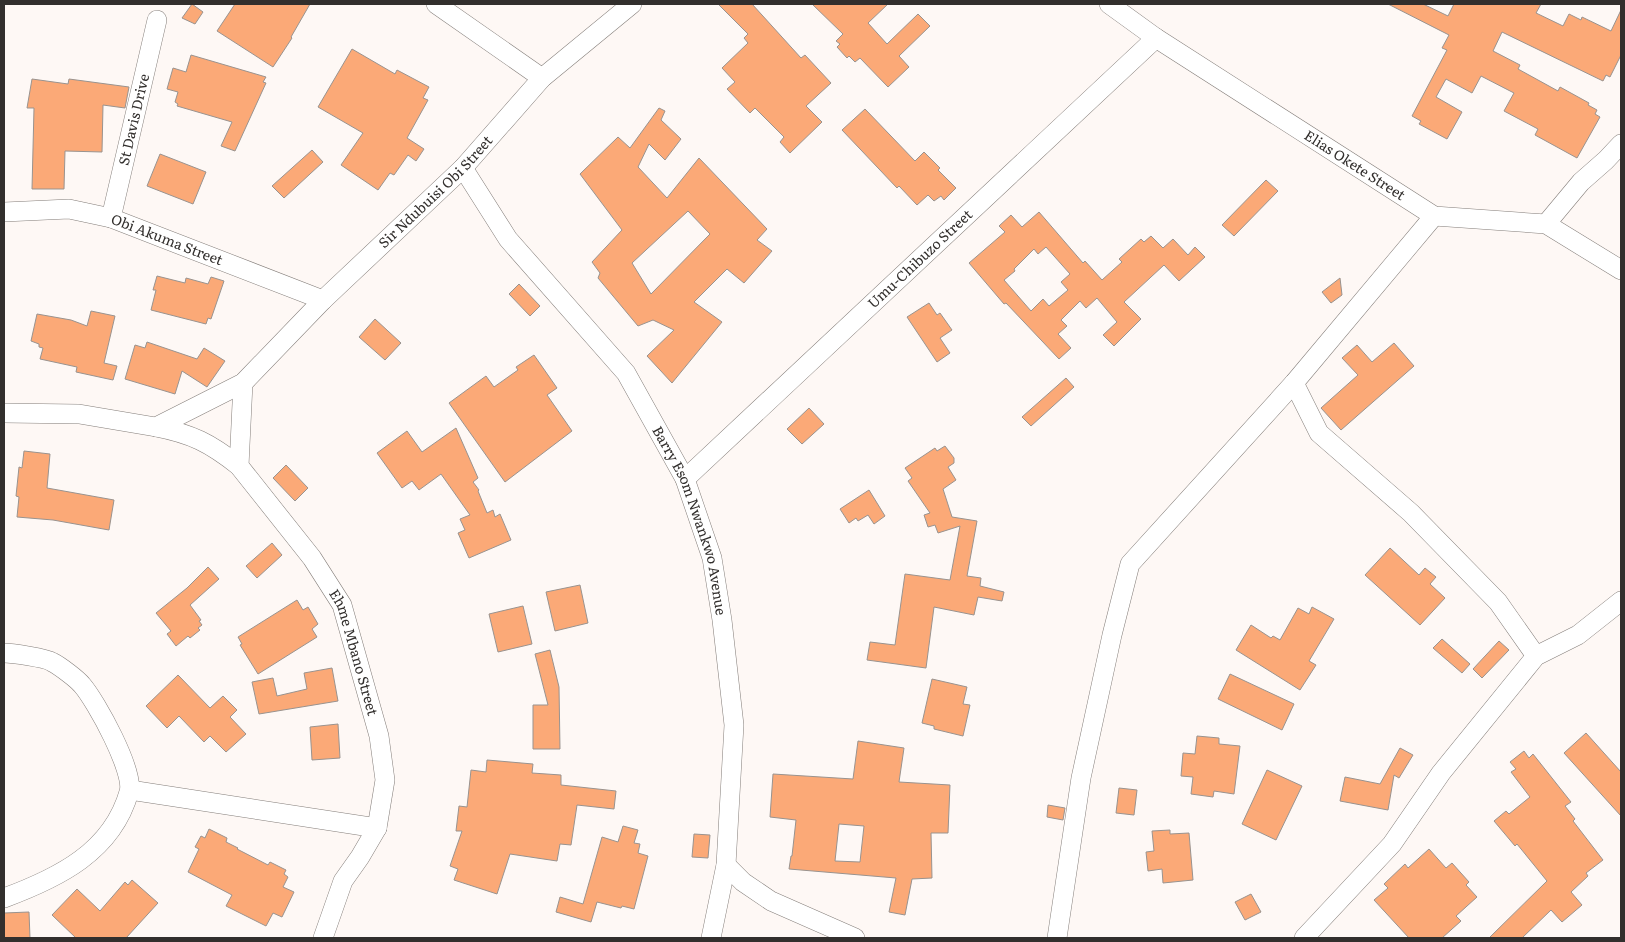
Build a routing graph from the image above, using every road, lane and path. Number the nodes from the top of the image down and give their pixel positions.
1 (436, 4) edge
2 (632, 4) edge
3 (1109, 4) edge
4 (157, 20) dead end
5 (1156, 38) junction
6 (542, 78) junction
7 (1621, 144) edge
8 (463, 168) junction
9 (4, 212) edge
10 (1434, 216) junction
11 (110, 218) junction
12 (1546, 224) junction
13 (1621, 270) edge
14 (323, 300) junction
15 (243, 383) junction
16 (1294, 383) junction
17 (4, 413) edge
18 (156, 427) junction
19 (239, 466) junction
20 (685, 479) junction
21 (1621, 601) edge
22 (4, 654) edge
23 (1536, 656) junction
24 (130, 790) junction
25 (377, 828) junction
26 (726, 865) junction
27 (4, 898) edge
28 (323, 938) edge
29 (711, 938) edge
30 (856, 938) edge
31 (1057, 938) edge
32 (1304, 938) edge

1 - 6 street
2 - 6 street, Sir Ndubuisi Obi Street
3 - 5 street, Elias Okete Street
4 - 11 street, St Davis Drive
5 - 10 street, Elias Okete Street
5 - 20 street, Umu-Chibuzo Street
6 - 8 street, Sir Ndubuisi Obi Street
7 - 12 street
8 - 14 street, Sir Ndubuisi Obi Street
8 - 20 street, Barry Esom Nwankwo Avenue
9 - 11 street, Obi Akuma Street
10 - 12 street, Elias Okete Street
10 - 16 street
11 - 14 street, Obi Akuma Street
12 - 13 street, Elias Okete Street
14 - 15 street, Sir Ndubuisi Obi Street
15 - 18 street, Sir Ndubuisi Obi Street
15 - 19 street
16 - 23 street
16 - 31 street
17 - 18 street, Ehme Mbano Street
18 - 19 street, Ehme Mbano Street
19 - 25 street, Ehme Mbano Street
20 - 26 street, Barry Esom Nwankwo Avenue
21 - 23 street
22 - 24 street
23 - 32 street
24 - 25 street
24 - 27 street
25 - 28 street, Ehme Mbano Street
26 - 29 street, Barry Esom Nwankwo Avenue
26 - 30 street

